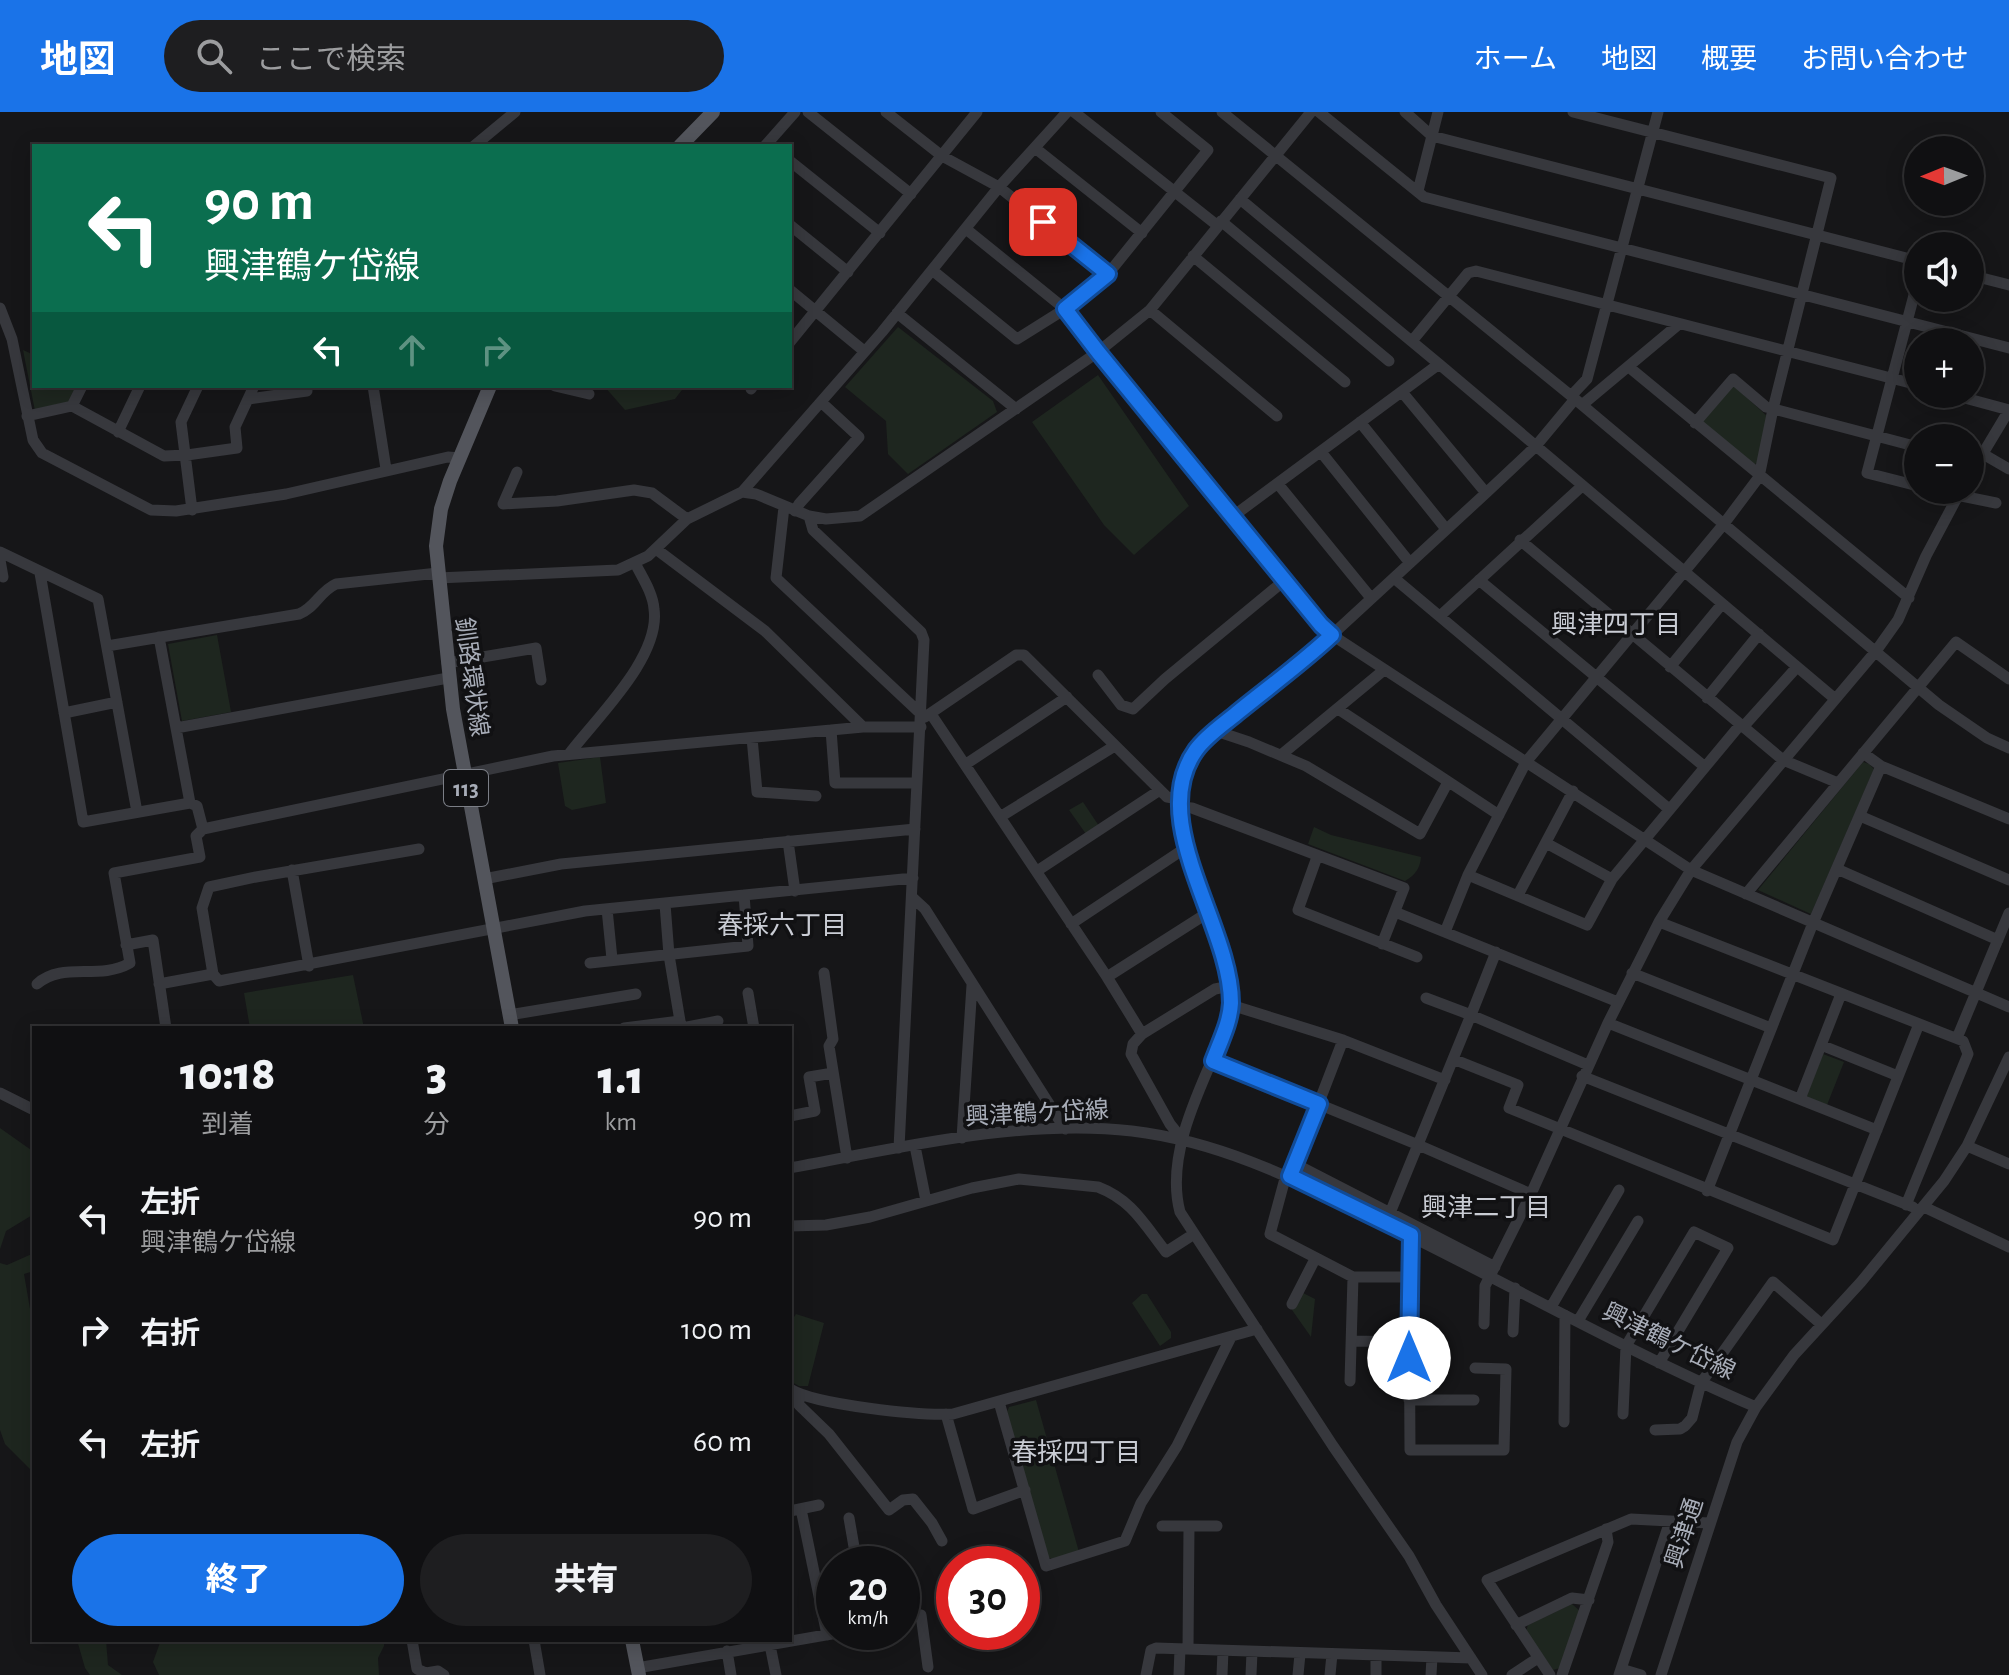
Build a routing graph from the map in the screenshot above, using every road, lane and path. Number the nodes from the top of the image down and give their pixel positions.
1 (515, 112) edge
2 (713, 112) edge
3 (795, 112) edge
4 (808, 112) edge
5 (886, 112) edge
6 (1067, 112) edge
7 (1074, 112) edge
8 (1161, 112) edge
9 (1222, 112) edge
10 (1311, 112) edge
11 (1319, 112) edge
12 (1405, 112) edge
13 (1438, 112) edge
14 (1573, 112) edge
15 (1658, 112) edge
16 (971, 114) edge
17 (503, 117) edge
18 (1653, 132) junction
19 (1432, 136) junction
20 (476, 144) edge
21 (682, 144) edge
22 (769, 144) edge
23 (1035, 148) junction
24 (1276, 154) junction
25 (942, 156) junction
26 (792, 163) edge
27 (999, 187) junction
28 (1637, 188) junction
29 (1175, 191) junction
30 (1418, 191) junction
31 (911, 194) junction
32 (1240, 199) junction
33 (1219, 224) junction
34 (792, 227) edge
35 (966, 229) junction
36 (880, 233) junction
37 (1142, 233) junction
38 (1816, 235) junction
39 (1621, 248) junction
40 (1193, 256) junction
41 (1904, 257) edge
42 (932, 270) junction
43 (848, 272) junction
44 (1108, 274) junction
45 (1984, 279) edge
46 (2009, 285) edge
47 (792, 292) edge
48 (1802, 294) junction
49 (1449, 297) junction
50 (1607, 306) junction
51 (0, 308) edge
52 (1065, 309) junction
53 (1150, 310) junction
54 (816, 311) junction
55 (1910, 312) edge
56 (897, 313) junction
57 (1907, 322) junction
58 (1679, 324) junction
59 (792, 340) edge
60 (1412, 341) junction
61 (2009, 348) edge
62 (864, 351) junction
63 (1098, 352) junction
64 (1787, 352) junction
65 (1389, 361) dead end
66 (1439, 364) junction
67 (1630, 368) junction
68 (1892, 378) junction
69 (1904, 381) edge
70 (1345, 382) dead end
71 (81, 388) edge
72 (139, 388) edge
73 (197, 388) edge
74 (253, 388) edge
75 (373, 388) edge
76 (489, 388) edge
77 (564, 388) edge
78 (307, 391) dead end
79 (1402, 392) junction
80 (589, 394) dead end
81 (248, 399) junction
82 (1576, 400) junction
83 (821, 402) junction
84 (1984, 403) edge
85 (72, 406) junction
86 (1016, 409) junction
87 (1773, 409) junction
88 (2009, 410) edge
89 (27, 416) junction
90 (1277, 416) dead end
91 (1360, 422) junction
92 (1695, 423) junction
93 (118, 432) junction
94 (1878, 436) junction
95 (1904, 443) edge
96 (1535, 447) junction
97 (1984, 448) edge
98 (1321, 452) junction
99 (187, 455) junction
100 (460, 458) junction
101 (1984, 461) edge
102 (386, 469) junction
103 (2009, 469) edge
104 (517, 472) dead end
105 (1759, 477) junction
106 (1904, 482) edge
107 (1278, 484) junction
108 (1582, 486) junction
109 (742, 492) junction
110 (1486, 493) junction
111 (1984, 500) edge
112 (1996, 503) dead end
113 (1953, 504) edge
114 (789, 509) junction
115 (192, 510) junction
116 (809, 516) junction
117 (1232, 517) junction
118 (687, 519) junction
119 (1723, 525) junction
120 (1446, 529) junction
121 (1520, 540) junction
122 (656, 549) junction
123 (0, 552) edge
124 (0, 560) edge
125 (635, 563) junction
126 (1410, 563) junction
127 (40, 573) junction
128 (1683, 573) junction
129 (438, 576) junction
130 (3, 577) dead end
131 (1394, 578) junction
132 (1285, 580) junction
133 (1479, 580) junction
134 (1371, 598) junction
135 (1909, 598) junction
136 (1722, 604) junction
137 (1440, 616) junction
138 (1759, 634) junction
139 (1332, 635) junction
140 (1631, 635) junction
141 (159, 637) junction
142 (107, 646) junction
143 (1876, 651) junction
144 (1670, 667) junction
145 (1797, 667) junction
146 (1384, 670) junction
147 (447, 671) junction
148 (1098, 675) dead end
149 (1596, 676) junction
150 (2009, 679) edge
151 (541, 680) dead end
152 (1918, 688) junction
153 (1067, 697) junction
154 (1707, 698) junction
155 (1834, 698) junction
156 (117, 702) junction
157 (1338, 709) junction
158 (64, 713) junction
159 (923, 719) junction
160 (1561, 720) junction
161 (1742, 726) junction
162 (863, 727) junction
163 (176, 728) junction
164 (831, 730) junction
165 (1216, 731) junction
166 (752, 738) junction
167 (1113, 747) junction
168 (2009, 748) edge
169 (1863, 753) junction
170 (569, 754) junction
171 (1281, 755) junction
172 (1783, 760) junction
173 (1526, 762) junction
174 (966, 764) junction
175 (1881, 766) junction
176 (1705, 767) junction
177 (463, 773) junction
178 (1448, 782) junction
179 (916, 783) junction
180 (1838, 783) junction
181 (1160, 790) junction
182 (1573, 791) junction
183 (816, 796) dead end
184 (190, 803) junction
185 (1179, 803) junction
186 (1669, 809) junction
187 (137, 812) junction
188 (1499, 815) junction
189 (1860, 816) junction
190 (1000, 817) junction
191 (2009, 819) edge
192 (203, 829) junction
193 (915, 829) junction
194 (1644, 839) junction
195 (788, 841) junction
196 (1546, 843) junction
197 (1187, 847) junction
198 (419, 849) dead end
199 (1317, 857) junction
200 (1837, 869) junction
201 (292, 870) junction
202 (1691, 870) junction
203 (1037, 871) junction
204 (1468, 875) junction
205 (913, 878) junction
206 (484, 879) junction
207 (1612, 879) junction
208 (2009, 880) edge
209 (795, 891) junction
210 (1746, 894) junction
211 (744, 895) junction
212 (1518, 895) junction
213 (913, 898) junction
214 (665, 904) junction
215 (607, 909) junction
216 (1209, 912) junction
217 (1395, 912) junction
218 (2009, 913) edge
219 (1659, 922) junction
220 (1813, 923) junction
221 (1071, 924) junction
222 (493, 928) junction
223 (1445, 932) junction
224 (1998, 940) junction
225 (1382, 944) junction
226 (126, 945) junction
227 (1496, 952) junction
228 (669, 955) junction
229 (1417, 957) dead end
230 (612, 959) junction
231 (590, 963) dead end
232 (309, 966) junction
233 (824, 973) dead end
234 (1632, 973) junction
235 (213, 974) junction
236 (1793, 975) junction
237 (1107, 977) junction
238 (37, 984) dead end
239 (159, 984) junction
240 (972, 984) junction
241 (1230, 986) junction
242 (748, 993) dead end
243 (1976, 993) junction
244 (636, 994) dead end
245 (1841, 994) junction
246 (1426, 998) dead end
247 (1618, 1002) junction
248 (1231, 1005) junction
249 (2009, 1007) edge
250 (1471, 1015) junction
251 (680, 1021) junction
252 (718, 1021) dead end
253 (510, 1022) edge
254 (1608, 1023) junction
255 (1919, 1024) junction
256 (166, 1026) edge
257 (640, 1026) edge
258 (681, 1026) edge
259 (692, 1026) edge
260 (754, 1026) edge
261 (1771, 1028) junction
262 (1142, 1034) junction
263 (1957, 1038) junction
264 (1343, 1040) junction
265 (1821, 1045) junction
266 (2009, 1057) edge
267 (1453, 1059) junction
268 (1213, 1061) junction
269 (1585, 1070) junction
270 (833, 1073) junction
271 (1898, 1076) junction
272 (1445, 1080) junction
273 (1751, 1080) junction
274 (1995, 1086) junction
275 (2009, 1092) edge
276 (0, 1093) edge
277 (1800, 1099) junction
278 (1319, 1104) junction
279 (32, 1109) edge
280 (792, 1116) edge
281 (1065, 1129) junction
282 (1559, 1130) junction
283 (1877, 1130) junction
284 (1729, 1133) junction
285 (962, 1138) junction
286 (1182, 1139) junction
287 (1416, 1144) junction
288 (915, 1146) junction
289 (1967, 1146) junction
290 (899, 1148) junction
291 (847, 1158) junction
292 (2009, 1164) edge
293 (792, 1168) edge
294 (1290, 1172) junction
295 (1854, 1184) junction
296 (1619, 1190) dead end
297 (1707, 1191) junction
298 (1531, 1194) junction
299 (926, 1201) junction
300 (1906, 1205) junction
301 (1922, 1209) junction
302 (1390, 1213) junction
303 (1638, 1221) dead end
304 (792, 1226) edge
305 (1194, 1234) junction
306 (1411, 1235) junction
307 (2009, 1247) edge
308 (1315, 1259) junction
309 (1493, 1272) junction
310 (1353, 1277) junction
311 (1409, 1277) junction
312 (1515, 1288) junction
313 (1292, 1304) dead end
314 (1551, 1307) junction
315 (1565, 1315) junction
316 (1578, 1321) junction
317 (1484, 1324) dead end
318 (1821, 1324) junction
319 (1257, 1329) junction
320 (1513, 1332) dead end
321 (1231, 1337) junction
322 (1352, 1341) junction
323 (1409, 1342) junction
324 (1626, 1346) junction
325 (1659, 1363) junction
326 (1475, 1368) dead end
327 (1350, 1381) dead end
328 (1701, 1383) junction
329 (793, 1393) edge
330 (1409, 1400) junction
331 (1474, 1400) dead end
332 (999, 1402) junction
333 (1756, 1407) junction
334 (946, 1414) junction
335 (1623, 1414) dead end
336 (1564, 1422) dead end
337 (1655, 1430) dead end
338 (1025, 1490) junction
339 (819, 1505) dead end
340 (796, 1510) edge
341 (849, 1518) dead end
342 (1670, 1521) junction
343 (1709, 1523) junction
344 (1162, 1526) dead end
345 (1189, 1526) junction
346 (1217, 1526) dead end
347 (1606, 1529) junction
348 (942, 1541) dead end
349 (854, 1546) edge
350 (816, 1591) edge
351 (1589, 1600) junction
352 (920, 1615) edge
353 (1516, 1625) junction
354 (816, 1637) edge
355 (792, 1641) edge
356 (412, 1642) edge
357 (534, 1642) edge
358 (632, 1642) edge
359 (787, 1642) edge
360 (747, 1644) edge
361 (770, 1645) junction
362 (1184, 1649) junction
363 (727, 1651) junction
364 (1223, 1651) junction
365 (1252, 1652) junction
366 (1300, 1654) junction
367 (1332, 1654) junction
368 (1376, 1656) junction
369 (1432, 1657) junction
370 (1471, 1658) junction
371 (1538, 1658) junction
372 (928, 1667) dead end
373 (638, 1671) edge
374 (1620, 1672) edge
375 (444, 1675) edge
376 (540, 1675) edge
377 (731, 1675) edge
378 (776, 1675) edge
379 (1146, 1675) edge
380 (1179, 1675) edge
381 (1222, 1675) edge
382 (1251, 1675) edge
383 (1298, 1675) edge
384 (1330, 1675) edge
385 (1376, 1675) edge
386 (1431, 1675) edge
387 (1482, 1675) edge
388 (1512, 1675) edge
389 (1550, 1675) edge
390 (1562, 1675) edge
391 (1641, 1675) edge
392 (1661, 1675) edge

1 - 17 street
2 - 21 main road
3 - 22 street
4 - 31 street
5 - 25 street
6 - 23 street
7 - 29 street
8 - 29 street
9 - 24 street
10 - 24 street
11 - 30 street
12 - 19 street
13 - 19 street
14 - 18 street
15 - 18 street
16 - 25 street
17 - 20 street
18 - 28 street
18 - 38 street
19 - 28 street
19 - 30 street
23 - 27 street
23 - 37 street
24 - 32 street
24 - 49 street
25 - 27 street
25 - 31 street
26 - 36 street
27 - 35 street
27 - 44 street
28 - 38 street
28 - 39 street
29 - 33 street
29 - 37 street
30 - 39 street
31 - 36 street
32 - 33 street
32 - 60 street
33 - 40 street
33 - 65 street
34 - 43 street
35 - 42 street
35 - 52 street
36 - 43 street
37 - 44 street
38 - 41 street
38 - 48 street
39 - 48 street
39 - 50 street
40 - 53 street
40 - 70 street
42 - 52 street
42 - 56 street
43 - 54 street
44 - 52 street
45 - 46 street
47 - 54 street
48 - 57 street
48 - 64 street
49 - 50 street
49 - 60 street
49 - 82 street
50 - 58 street
50 - 82 street
51 - 89 street
52 - 63 street
53 - 63 street
53 - 90 street
54 - 59 street
54 - 62 street
55 - 57 street
56 - 62 street
56 - 86 street
57 - 61 street
57 - 68 street
58 - 64 street
58 - 67 street
60 - 66 street
62 - 83 street
63 - 86 street
63 - 117 street
64 - 68 street
64 - 87 street
66 - 79 street
66 - 96 street
67 - 82 street
67 - 92 street
68 - 69 street
68 - 94 street
71 - 85 street
72 - 93 street
73 - 99 street
74 - 81 street
75 - 102 street
76 - 100 main road, 釧路環状線 / 113
77 - 80 street
78 - 81 street
79 - 91 street
79 - 110 street
81 - 99 street
82 - 96 street
82 - 119 street
83 - 109 street
83 - 114 street
84 - 88 street
85 - 89 street
85 - 93 street
86 - 116 street
87 - 92 street
87 - 94 street
87 - 105 street
88 - 97 street
89 - 115 street
91 - 98 street
91 - 120 street
92 - 105 street
93 - 99 street
94 - 95 street
94 - 106 street
96 - 108 street
96 - 110 street
98 - 107 street
98 - 126 street
99 - 115 street
100 - 102 street
100 - 129 main road, 釧路環状線 / 113
101 - 103 street
102 - 115 street
104 - 118 street
105 - 119 street
105 - 135 street
107 - 117 street
107 - 134 street
108 - 121 street
108 - 128 street
109 - 114 street
109 - 118 street
110 - 120 street
111 - 112 street
113 - 135 street
114 - 116 street
114 - 159 street
116 - 159 street
117 - 132 street
118 - 122 street
119 - 128 street
119 - 143 street
120 - 126 street
121 - 133 street
121 - 140 street
122 - 125 street
122 - 162 street
123 - 127 street
124 - 130 street
125 - 129 street
125 - 170 street
126 - 131 street
127 - 142 street
127 - 158 street
128 - 136 street
128 - 140 street
129 - 141 street
129 - 147 main road, 釧路環状線 / 113
131 - 134 street
131 - 137 street
132 - 139 street
132 - 148 street
133 - 137 street
133 - 149 street
134 - 139 street
135 - 143 street
136 - 138 street
136 - 144 street
137 - 160 street
138 - 145 street
138 - 154 street
139 - 146 street
139 - 165 street
140 - 144 street
140 - 149 street
141 - 142 street
141 - 163 street
142 - 156 street
143 - 152 street
143 - 155 street
144 - 154 street
145 - 155 street
145 - 161 street
146 - 157 street
146 - 173 street
147 - 151 street
147 - 163 street
147 - 177 main road, 釧路環状線 / 113
149 - 160 street
149 - 176 street
150 - 152 street
152 - 168 street
152 - 169 street
153 - 159 street
153 - 167 street
153 - 174 street
154 - 161 street
155 - 172 street
156 - 158 street
156 - 187 street
157 - 171 street
157 - 178 street
158 - 187 street
159 - 162 street
159 - 174 street
159 - 179 street
160 - 173 street
160 - 186 street
161 - 172 street
161 - 176 street
162 - 164 street
163 - 184 street
164 - 166 street
164 - 179 street
165 - 171 street
165 - 185 street
166 - 170 street
166 - 183 street
167 - 181 street
167 - 190 street
169 - 175 street
169 - 180 street
170 - 177 street
171 - 178 street
172 - 180 street
172 - 202 street
173 - 182 street
173 - 188 street
174 - 190 street
175 - 189 street
175 - 191 street
176 - 186 street
177 - 192 street
177 - 206 main road, 釧路環状線 / 113
178 - 188 street
179 - 193 street
180 - 210 street
181 - 185 street
181 - 203 street
182 - 194 street
182 - 196 street
184 - 187 street
184 - 192 street
185 - 197 street
185 - 199 street
186 - 194 street
188 - 204 street
189 - 200 street
189 - 208 street
190 - 203 street
192 - 226 street
193 - 195 street
193 - 205 street
194 - 202 street
194 - 207 street
195 - 206 street
195 - 209 street
196 - 207 street
196 - 212 street
197 - 216 street
197 - 221 street
198 - 201 street
199 - 217 street
199 - 225 street
200 - 220 street
200 - 224 street
201 - 232 street
201 - 235 street
202 - 210 street
202 - 219 street
203 - 221 street
204 - 212 street
204 - 223 street
205 - 209 street
205 - 213 street
206 - 222 main road, 釧路環状線 / 113
207 - 212 street
209 - 211 street
210 - 220 street
211 - 214 street
211 - 228 street
213 - 240 street
213 - 290 street
214 - 215 street
214 - 228 street
215 - 222 street
215 - 230 street
216 - 237 street
216 - 241 street
217 - 223 street
217 - 225 street
218 - 224 street
219 - 234 street
219 - 236 street
220 - 236 street
220 - 243 street
221 - 237 street
222 - 232 street
222 - 253 main road, 釧路環状線 / 113
223 - 227 street
224 - 243 street
225 - 229 street
226 - 238 street
226 - 239 street
227 - 247 street
227 - 250 street
228 - 230 street
228 - 251 street
230 - 231 street
232 - 235 street
233 - 270 street
234 - 247 street
234 - 261 street
235 - 239 street
236 - 245 street
236 - 261 street
237 - 262 street
239 - 256 street
240 - 281 street
240 - 285 street
241 - 248 street
241 - 262 street
242 - 260 street
243 - 249 street
243 - 263 street
244 - 253 street
245 - 255 street
245 - 265 street
246 - 250 street
247 - 254 street
248 - 264 street
248 - 268 street
250 - 267 street
250 - 269 street
251 - 257 street
251 - 258 street
252 - 259 street
254 - 269 street
254 - 273 street
255 - 263 street
255 - 271 street
261 - 273 street
262 - 286 street
263 - 300 street
264 - 272 street
264 - 278 street
265 - 271 street
265 - 277 street
266 - 274 street, 興津通
267 - 272 street
267 - 282 street
268 - 278 street
268 - 286 street
269 - 282 street
269 - 284 street
270 - 280 street
270 - 291 street
271 - 283 street
272 - 287 street
273 - 277 street
273 - 284 street
274 - 275 street
274 - 289 street, 興津通
276 - 279 street
277 - 283 street
278 - 287 street
278 - 294 street
281 - 285 street, 興津鶴ケ岱線
281 - 286 street, 興津鶴ケ岱線
282 - 297 street
282 - 298 street
283 - 295 street
284 - 295 street
284 - 297 street
285 - 288 street, 興津鶴ケ岱線
286 - 294 street, 興津鶴ケ岱線
286 - 305 street
287 - 298 street
287 - 302 street
288 - 290 street, 興津鶴ケ岱線
288 - 299 street
289 - 292 street
289 - 301 street, 興津通
290 - 291 street, 興津鶴ケ岱線
291 - 293 street, 興津鶴ケ岱線
294 - 302 street
294 - 306 street, 興津鶴ケ岱線
294 - 308 street
295 - 297 street
295 - 300 street
296 - 314 street
298 - 309 street
299 - 304 street
299 - 305 street
300 - 301 street
301 - 307 street
301 - 318 street, 興津通
302 - 309 street
303 - 316 street
305 - 319 street
306 - 309 street, 興津鶴ケ岱線
306 - 311 street
308 - 310 street
308 - 313 street
309 - 312 street, 興津鶴ケ岱線
309 - 317 street
310 - 311 street
310 - 322 street
311 - 323 street
312 - 314 street, 興津鶴ケ岱線
312 - 320 street
314 - 315 street, 興津鶴ケ岱線
315 - 316 street, 興津鶴ケ岱線
315 - 336 street
316 - 324 street, 興津鶴ケ岱線
318 - 328 street
318 - 333 street, 興津通
319 - 321 street
319 - 370 street
321 - 332 street
321 - 338 street
322 - 323 street
322 - 327 street
323 - 330 street
324 - 325 street, 興津鶴ケ岱線
324 - 325 street
324 - 335 street
325 - 328 street, 興津鶴ケ岱線
326 - 330 street
328 - 333 street, 興津鶴ケ岱線
328 - 337 street
329 - 334 street
329 - 348 street
330 - 331 street
332 - 334 street
332 - 338 street
333 - 343 street, 興津通
334 - 338 street
339 - 340 street
340 - 350 street
341 - 349 street
342 - 343 street
342 - 347 street
342 - 374 street
343 - 392 street, 興津通
344 - 345 street
345 - 346 street
345 - 362 street
347 - 351 street
347 - 353 street
351 - 353 street
351 - 390 street
352 - 372 street
353 - 371 street
354 - 355 street
356 - 375 street
357 - 376 street
358 - 373 main road
359 - 361 street
360 - 361 street
360 - 363 street
361 - 378 street
362 - 364 street
362 - 379 street
362 - 380 street
363 - 373 street
363 - 377 street
364 - 365 street
364 - 381 street
365 - 366 street
365 - 382 street
366 - 367 street
366 - 383 street
367 - 368 street
367 - 384 street
368 - 369 street
368 - 385 street
369 - 370 street
369 - 386 street
370 - 387 street
371 - 388 street
371 - 389 street
374 - 391 street

